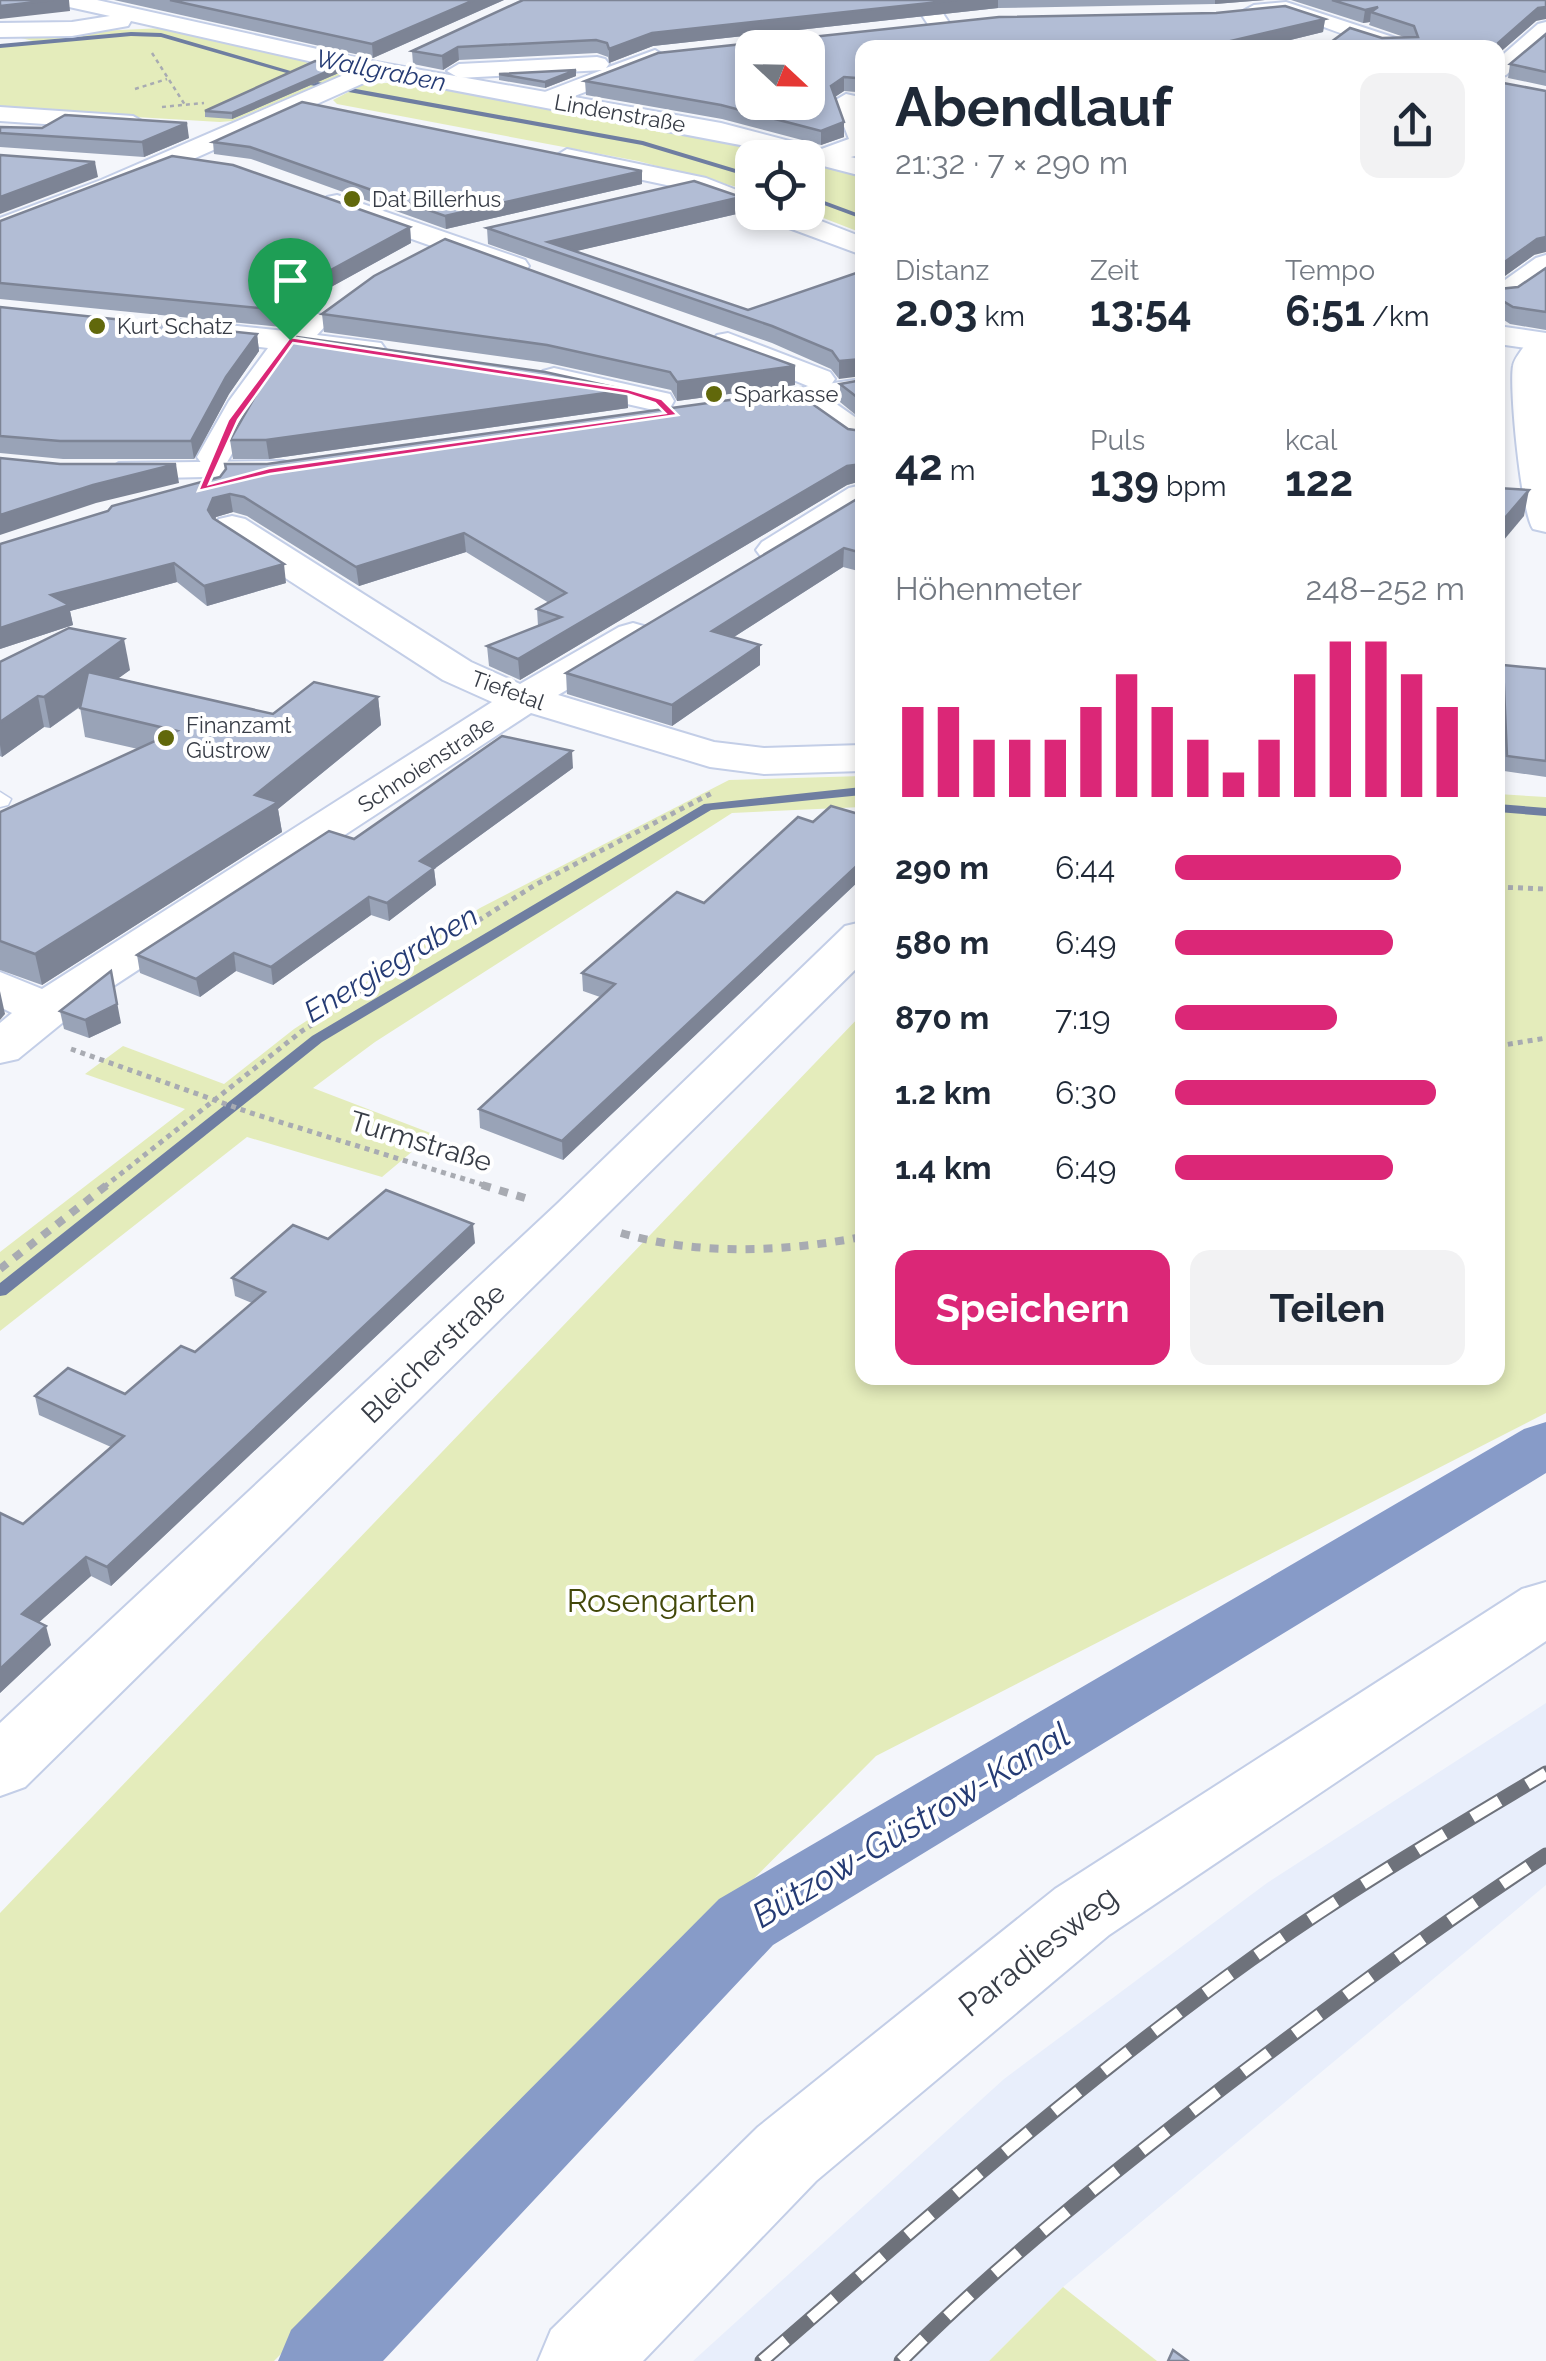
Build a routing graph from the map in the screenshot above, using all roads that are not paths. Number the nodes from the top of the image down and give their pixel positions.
1 (68, 0) edge
2 (923, 0) edge
3 (1318, 0) edge
4 (184, 4) edge
5 (1290, 4) edge
6 (1233, 13) edge
7 (136, 16) junction
8 (939, 24) edge
9 (0, 30) edge
10 (1546, 30) edge
11 (1382, 40) edge
12 (415, 50) edge
13 (671, 56) edge
14 (625, 68) junction
15 (376, 69) junction
16 (460, 71) edge
17 (1505, 71) edge
18 (309, 98) junction
19 (546, 100) junction
20 (846, 101) edge
21 (346, 112) edge
22 (0, 114) edge
23 (855, 124) edge
24 (236, 130) junction
25 (758, 140) edge
26 (855, 147) edge
27 (541, 152) edge
28 (825, 156) joint
29 (95, 162) edge
30 (159, 164) junction
31 (855, 166) edge
32 (223, 167) edge
33 (697, 184) junction
34 (316, 195) edge
35 (640, 197) edge
36 (735, 199) edge
37 (0, 228) edge
38 (817, 230) edge
39 (485, 232) edge
40 (447, 241) junction
41 (855, 245) edge
42 (412, 255) edge
43 (1546, 264) edge
44 (539, 274) edge
45 (1505, 293) edge
46 (333, 307) edge
47 (159, 327) edge
48 (705, 334) edge
49 (290, 340) junction
50 (1521, 349) edge
51 (403, 355) edge
52 (529, 374) edge
53 (855, 387) edge
54 (817, 392) junction
55 (748, 404) edge
56 (646, 411) edge
57 (855, 431) edge
58 (307, 466) edge
59 (100, 471) edge
60 (210, 494) junction
61 (167, 499) edge
62 (855, 500) edge
63 (1546, 522) edge
64 (746, 567) edge
65 (669, 614) edge
66 (528, 698) junction
67 (855, 758) edge
68 (855, 943) edge
69 (16, 1019) edge
70 (1546, 1607) edge
71 (0, 1767) edge
72 (582, 2361) edge

1 - 7 street, Lindenstraße
2 - 8 street
3 - 5 street
4 - 7 street
5 - 6 street
5 - 11 street
7 - 9 street
7 - 15 street, Lindenstraße
10 - 17 street
12 - 15 street
13 - 14 street
14 - 16 street
14 - 19 street
15 - 18 street
15 - 19 street, Lindenstraße
18 - 21 street
18 - 24 street
19 - 25 street, Lindenstraße
20 - 23 street
22 - 24 street
24 - 30 street
26 - 28 street
27 - 33 street
28 - 31 street, Lindenstraße
29 - 30 street
30 - 32 street
30 - 37 street
33 - 35 street
33 - 36 street
34 - 40 street
38 - 41 street
39 - 40 street
40 - 42 street
40 - 44 street
43 - 45 street
46 - 49 street
47 - 49 street
48 - 54 street
49 - 51 street
49 - 60 street
50 - 63 street
52 - 56 street
53 - 54 street
54 - 55 street
54 - 57 street
58 - 60 street
59 - 60 street
60 - 61 street
60 - 66 street, Tiefetal
62 - 64 street
65 - 66 street, Schnoienstraße
66 - 67 street, Tiefetal
66 - 69 street, Schnoienstraße
68 - 71 street, Bleicherstraße
70 - 72 street, Paradiesweg

